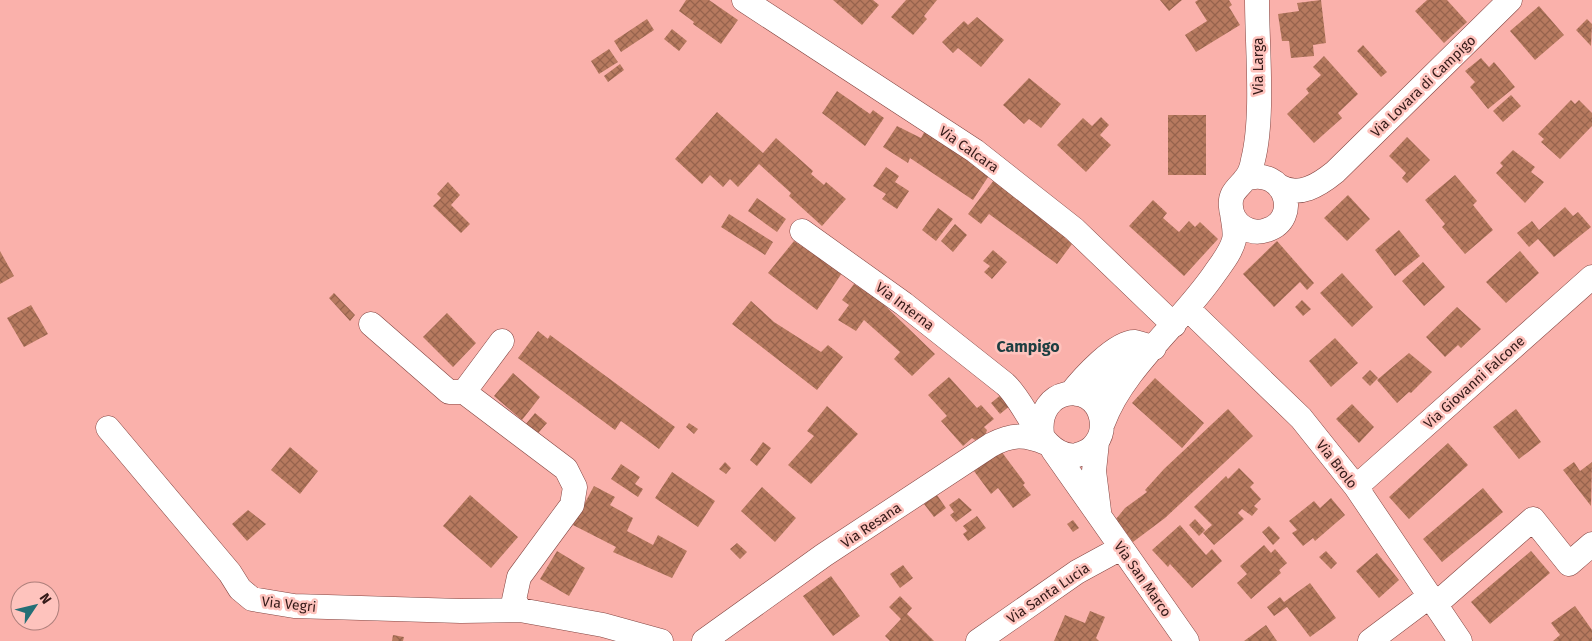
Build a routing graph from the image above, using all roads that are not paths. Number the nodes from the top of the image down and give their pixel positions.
1 (744, 0) edge
2 (1257, 0) edge
3 (1510, 0) edge
4 (1256, 132) junction
5 (1335, 172) junction
6 (1245, 180) junction
7 (1275, 183) junction
8 (1232, 213) junction
9 (1276, 225) junction
10 (802, 232) dead end
11 (1591, 279) edge
12 (1186, 311) junction
13 (371, 324) dead end
14 (502, 341) dead end
15 (1148, 354) junction
16 (1005, 384) junction
17 (464, 392) junction
18 (1053, 416) junction
19 (108, 428) dead end
20 (1100, 433) junction
21 (1356, 487) junction
22 (1100, 515) junction
23 (1592, 544) edge
24 (1121, 548) junction
25 (1433, 600) junction
26 (520, 610) junction
27 (714, 639) edge
28 (661, 641) edge
29 (978, 641) edge
30 (1187, 641) edge
31 (1370, 641) edge
32 (1460, 641) edge

1 - 12 street, Via Calcara
2 - 4 street, Via Larga
3 - 5 street, Via Lovara di Campigo
4 - 6 street, Via Larga
4 - 7 street, Via Larga
5 - 7 street, Via Lovara di Campigo
5 - 9 street, Via Lovara di Campigo
6 - 7 street
6 - 8 street
7 - 9 street
8 - 9 street
8 - 12 street, Via Lovara di Campigo
9 - 12 street, Via Lovara di Campigo
10 - 16 street, Via Interna
11 - 21 street, Via Giovanni Falcone
12 - 15 street, Via Lovara di Campigo
12 - 21 street, Via Brolo
13 - 17 street
14 - 17 street
15 - 18 street, Via Lovara di Campigo
15 - 20 street, Via Lovara di Campigo
16 - 18 street, Via Interna
16 - 18 street, Via Interna
17 - 26 street
18 - 20 street
18 - 20 street
18 - 22 street, Via San Marco
18 - 27 street, Via Resana
19 - 26 street, Via Vegri
20 - 22 street, Via San Marco
21 - 25 street, Via Brolo
22 - 24 street, Via San Marco
23 - 25 street
24 - 29 street, Via Santa Lucia
24 - 30 street, Via San Marco
25 - 31 street
25 - 32 street, Via Brolo
26 - 28 street, Via Vegri

